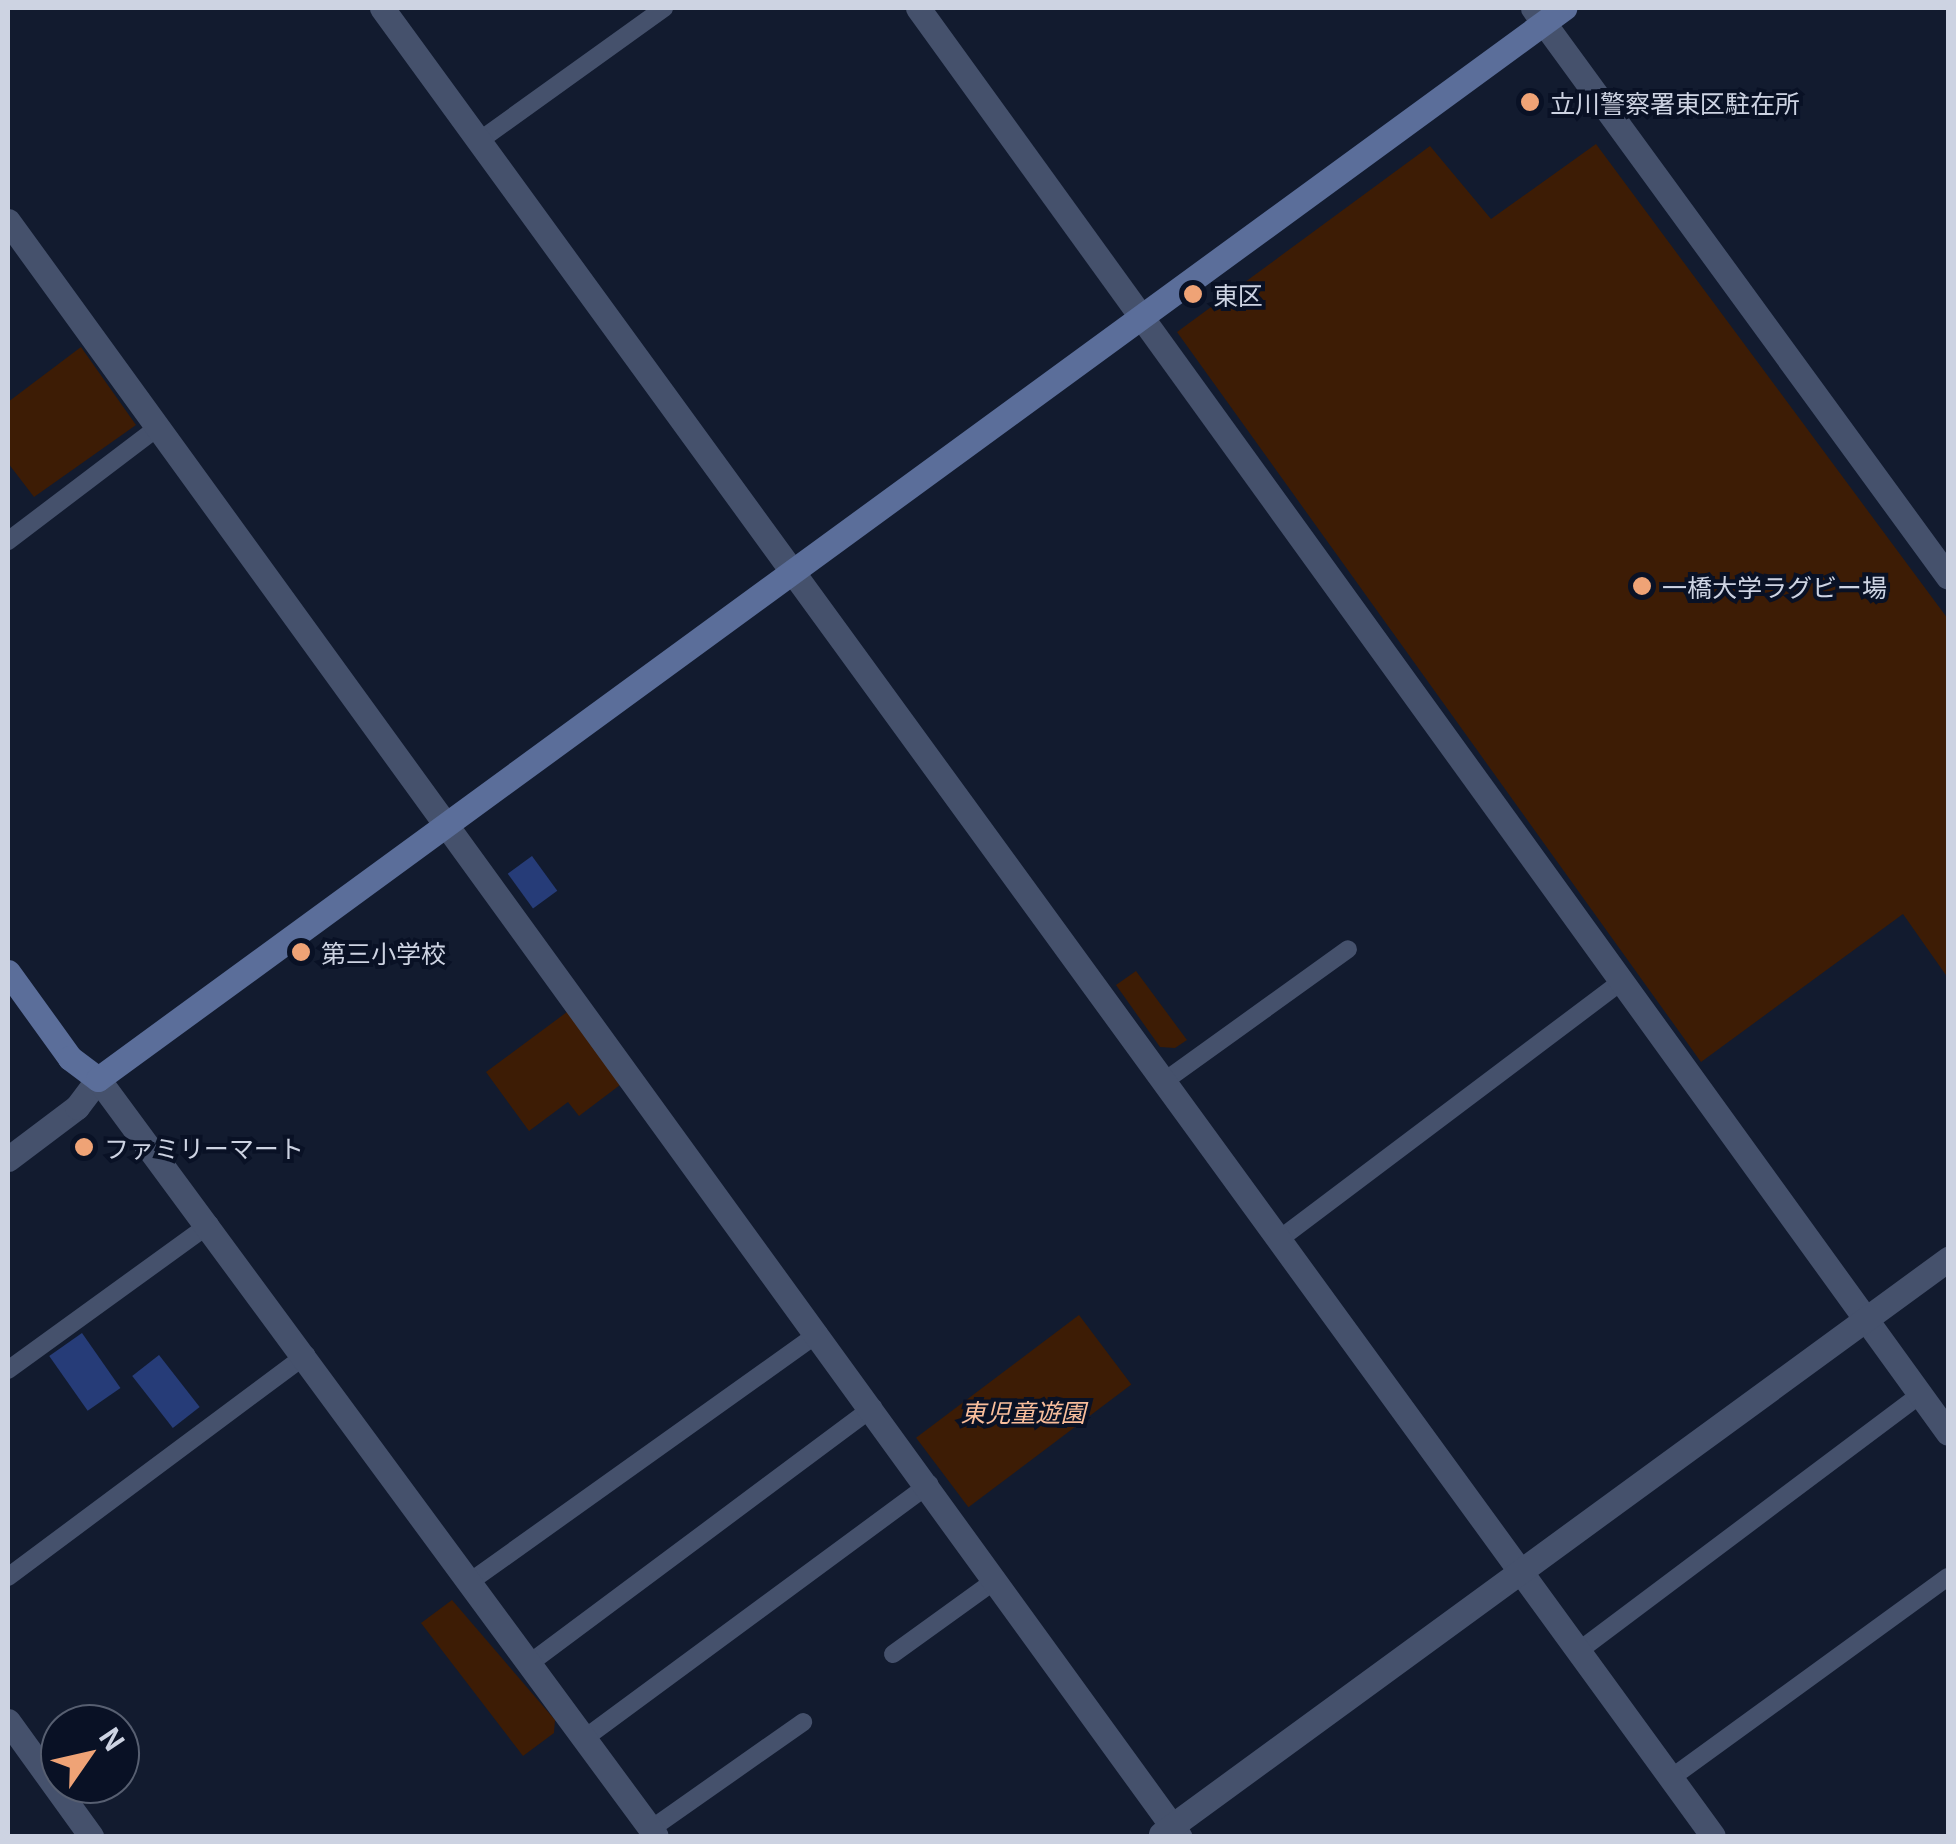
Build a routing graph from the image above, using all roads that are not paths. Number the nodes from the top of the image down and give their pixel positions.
1 (385, 8) edge
2 (664, 8) edge
3 (918, 8) edge
4 (1547, 12) edge
5 (479, 142) junction
6 (8, 221) edge
7 (1142, 316) junction
8 (158, 428) junction
9 (8, 542) edge
10 (792, 570) junction
11 (1948, 577) edge
12 (447, 825) junction
13 (1348, 948) dead end
14 (8, 972) edge
15 (1621, 982) junction
16 (98, 1079) junction
17 (1166, 1080) junction
18 (8, 1159) edge
19 (210, 1224) junction
20 (1281, 1238) junction
21 (1948, 1259) edge
22 (1866, 1320) junction
23 (819, 1333) junction
24 (306, 1356) junction
25 (8, 1370) edge
26 (1921, 1394) junction
27 (874, 1407) junction
28 (1948, 1432) edge
29 (930, 1484) junction
30 (1522, 1571) junction
31 (8, 1577) edge
32 (1948, 1578) edge
33 (997, 1579) junction
34 (471, 1581) junction
35 (1580, 1650) junction
36 (892, 1654) dead end
37 (530, 1663) junction
38 (8, 1721) edge
39 (803, 1722) dead end
40 (585, 1738) junction
41 (1671, 1778) junction
42 (653, 1832) edge
43 (1170, 1833) edge
44 (92, 1836) edge
45 (1713, 1836) edge

1 - 5 street
2 - 5 lane
3 - 7 street
4 - 7 street
4 - 11 street
5 - 10 street
6 - 8 street
7 - 10 street
7 - 15 street
8 - 9 lane
8 - 12 street
10 - 12 street
10 - 17 street
12 - 16 street
12 - 23 street
13 - 17 lane
14 - 16 street
15 - 20 lane
15 - 22 street
16 - 18 street
16 - 19 street
17 - 20 street
19 - 24 street
19 - 25 lane
20 - 30 street
21 - 22 street
22 - 26 street
22 - 30 street
23 - 27 street
23 - 34 lane
24 - 31 lane
24 - 34 street
26 - 28 street
26 - 35 lane
27 - 29 street
27 - 37 lane
29 - 33 street
29 - 40 lane
30 - 35 street
30 - 43 street
32 - 41 lane
33 - 36 lane
33 - 43 street
34 - 37 street
35 - 41 street
37 - 40 street
38 - 44 street
39 - 42 lane
40 - 42 street
41 - 45 street

